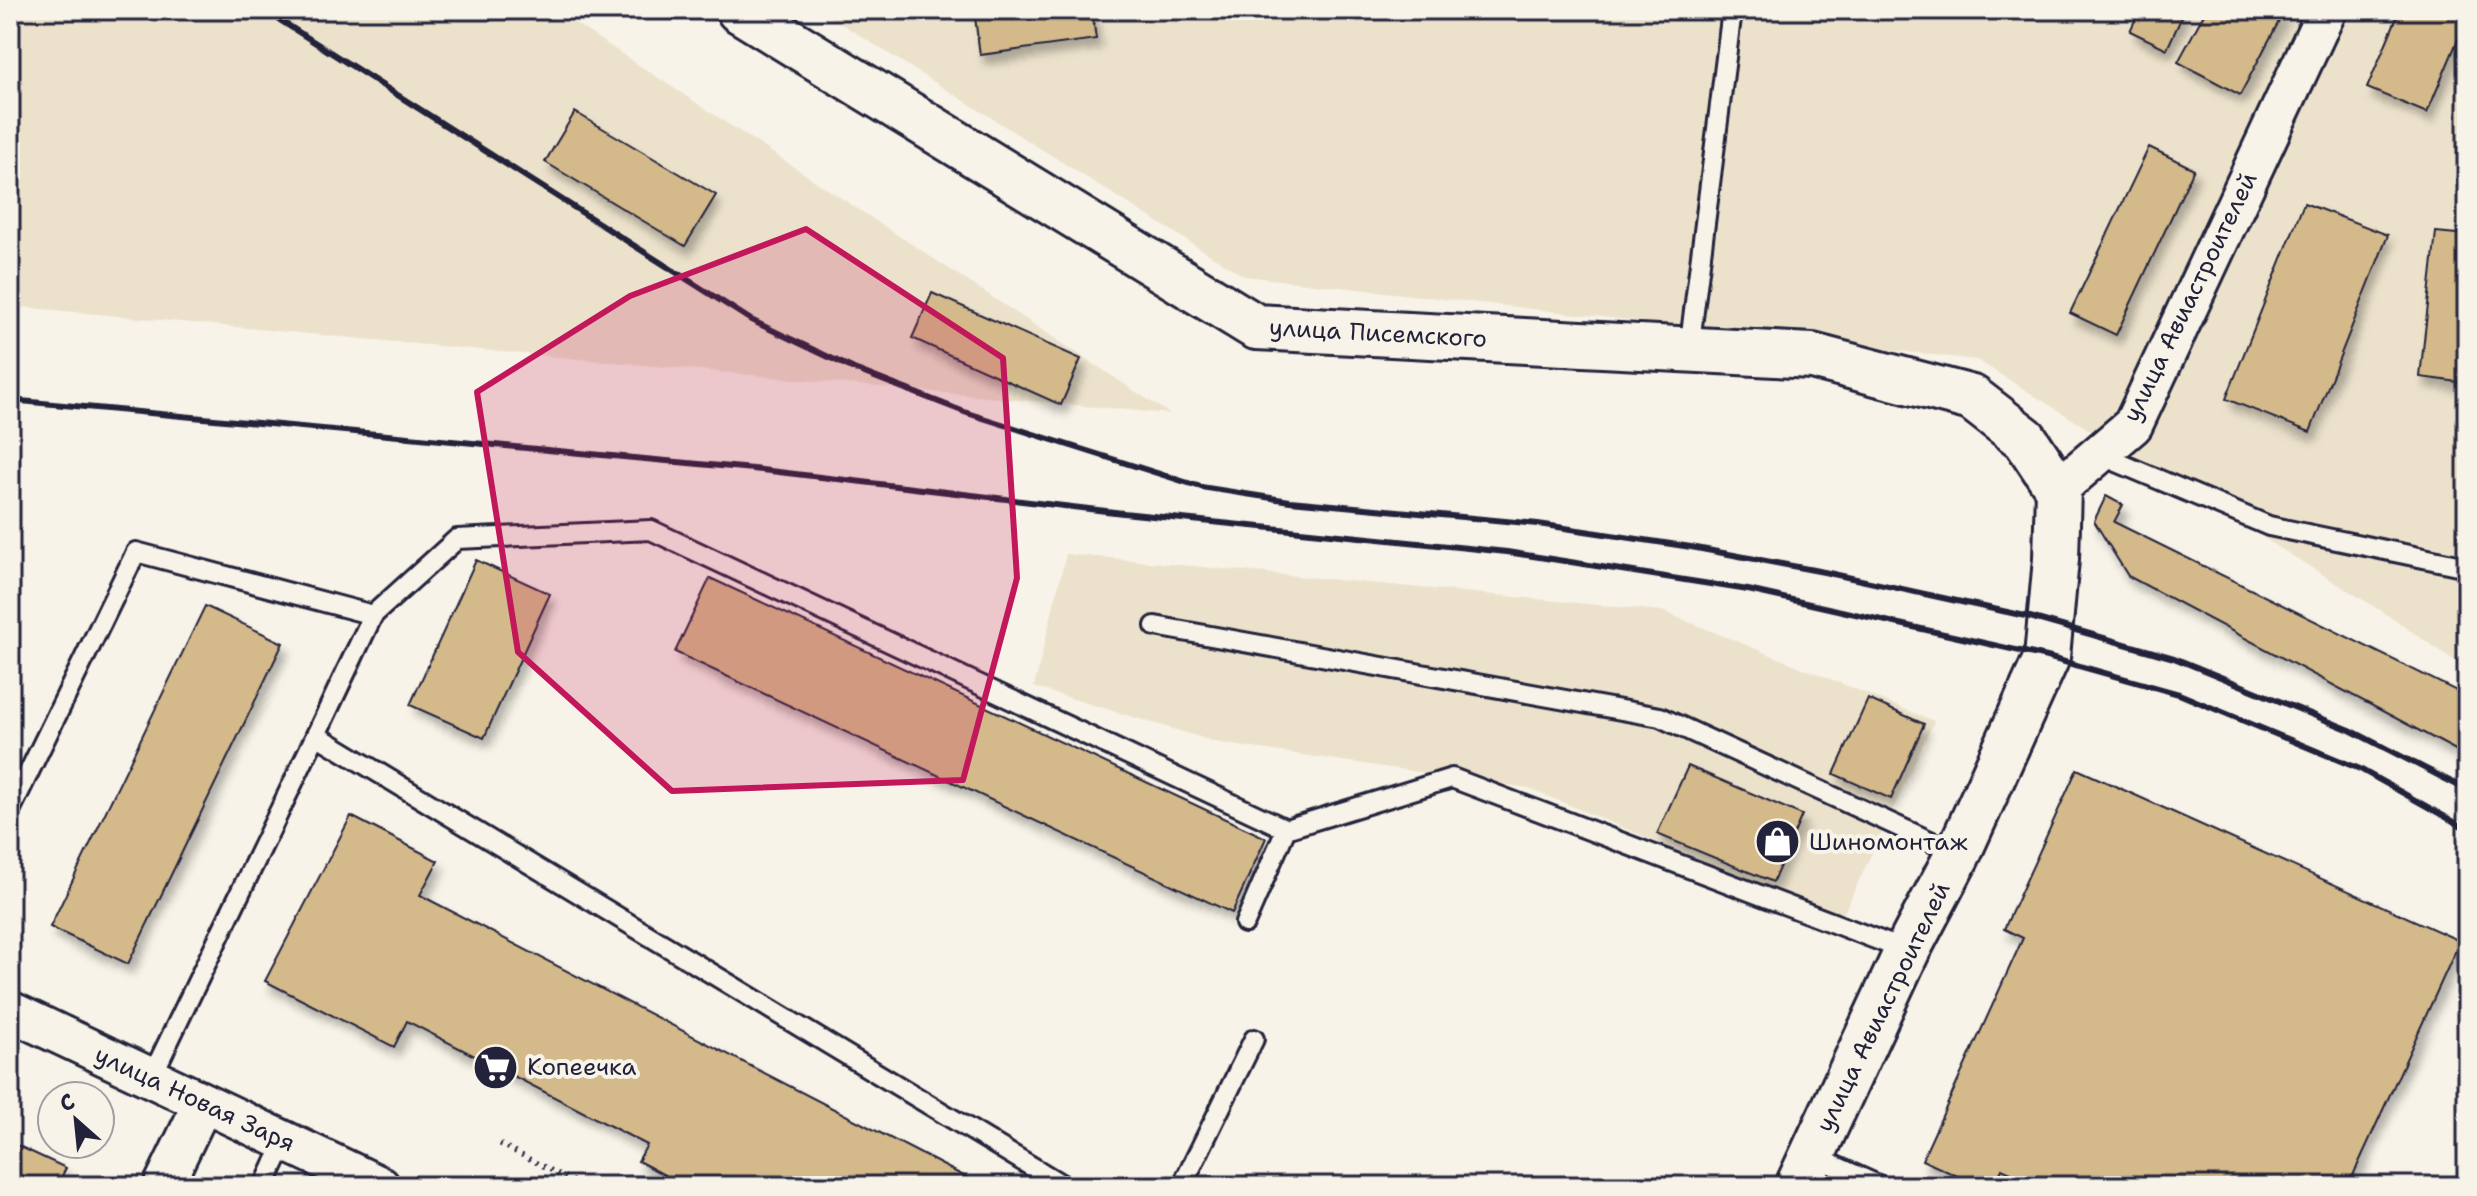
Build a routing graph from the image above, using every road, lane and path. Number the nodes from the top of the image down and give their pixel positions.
1 (739, 10) edge
2 (1732, 10) edge
3 (2327, 10) edge
4 (1689, 350) junction
5 (2098, 454) junction
6 (2058, 489) junction
7 (2467, 567) edge
8 (373, 615) junction
9 (1155, 626) dead end
10 (316, 735) junction
11 (10, 811) edge
12 (1286, 829) junction
13 (1958, 854) junction
14 (1245, 923) dead end
15 (1907, 951) junction
16 (10, 1011) edge
17 (1254, 1039) dead end
18 (151, 1078) junction
19 (203, 1103) junction
20 (285, 1141) junction
21 (500, 1144) dead end
22 (1804, 1171) edge
23 (163, 1186) edge
24 (264, 1186) edge
25 (380, 1186) edge
26 (582, 1186) edge
27 (1064, 1186) edge
28 (1182, 1186) edge
29 (1880, 1186) edge

1 - 4 street, улица Писемского
2 - 4 lane
3 - 5 street, улица Авиастроителей
4 - 6 street, улица Писемского
5 - 6 street, улица Авиастроителей
5 - 7 lane
6 - 13 street, улица Авиастроителей
8 - 10 lane
8 - 11 lane
8 - 12 lane
9 - 13 lane
10 - 18 lane
10 - 27 lane
12 - 14 lane
12 - 15 lane
13 - 15 street, улица Авиастроителей
15 - 22 street, улица Авиастроителей
16 - 18 street, улица Новая Заря
17 - 28 lane
18 - 19 street, улица Новая Заря
19 - 20 street, улица Новая Заря
19 - 23 street
20 - 24 lane
20 - 25 street, улица Новая Заря
21 - 26 path
22 - 29 lane

